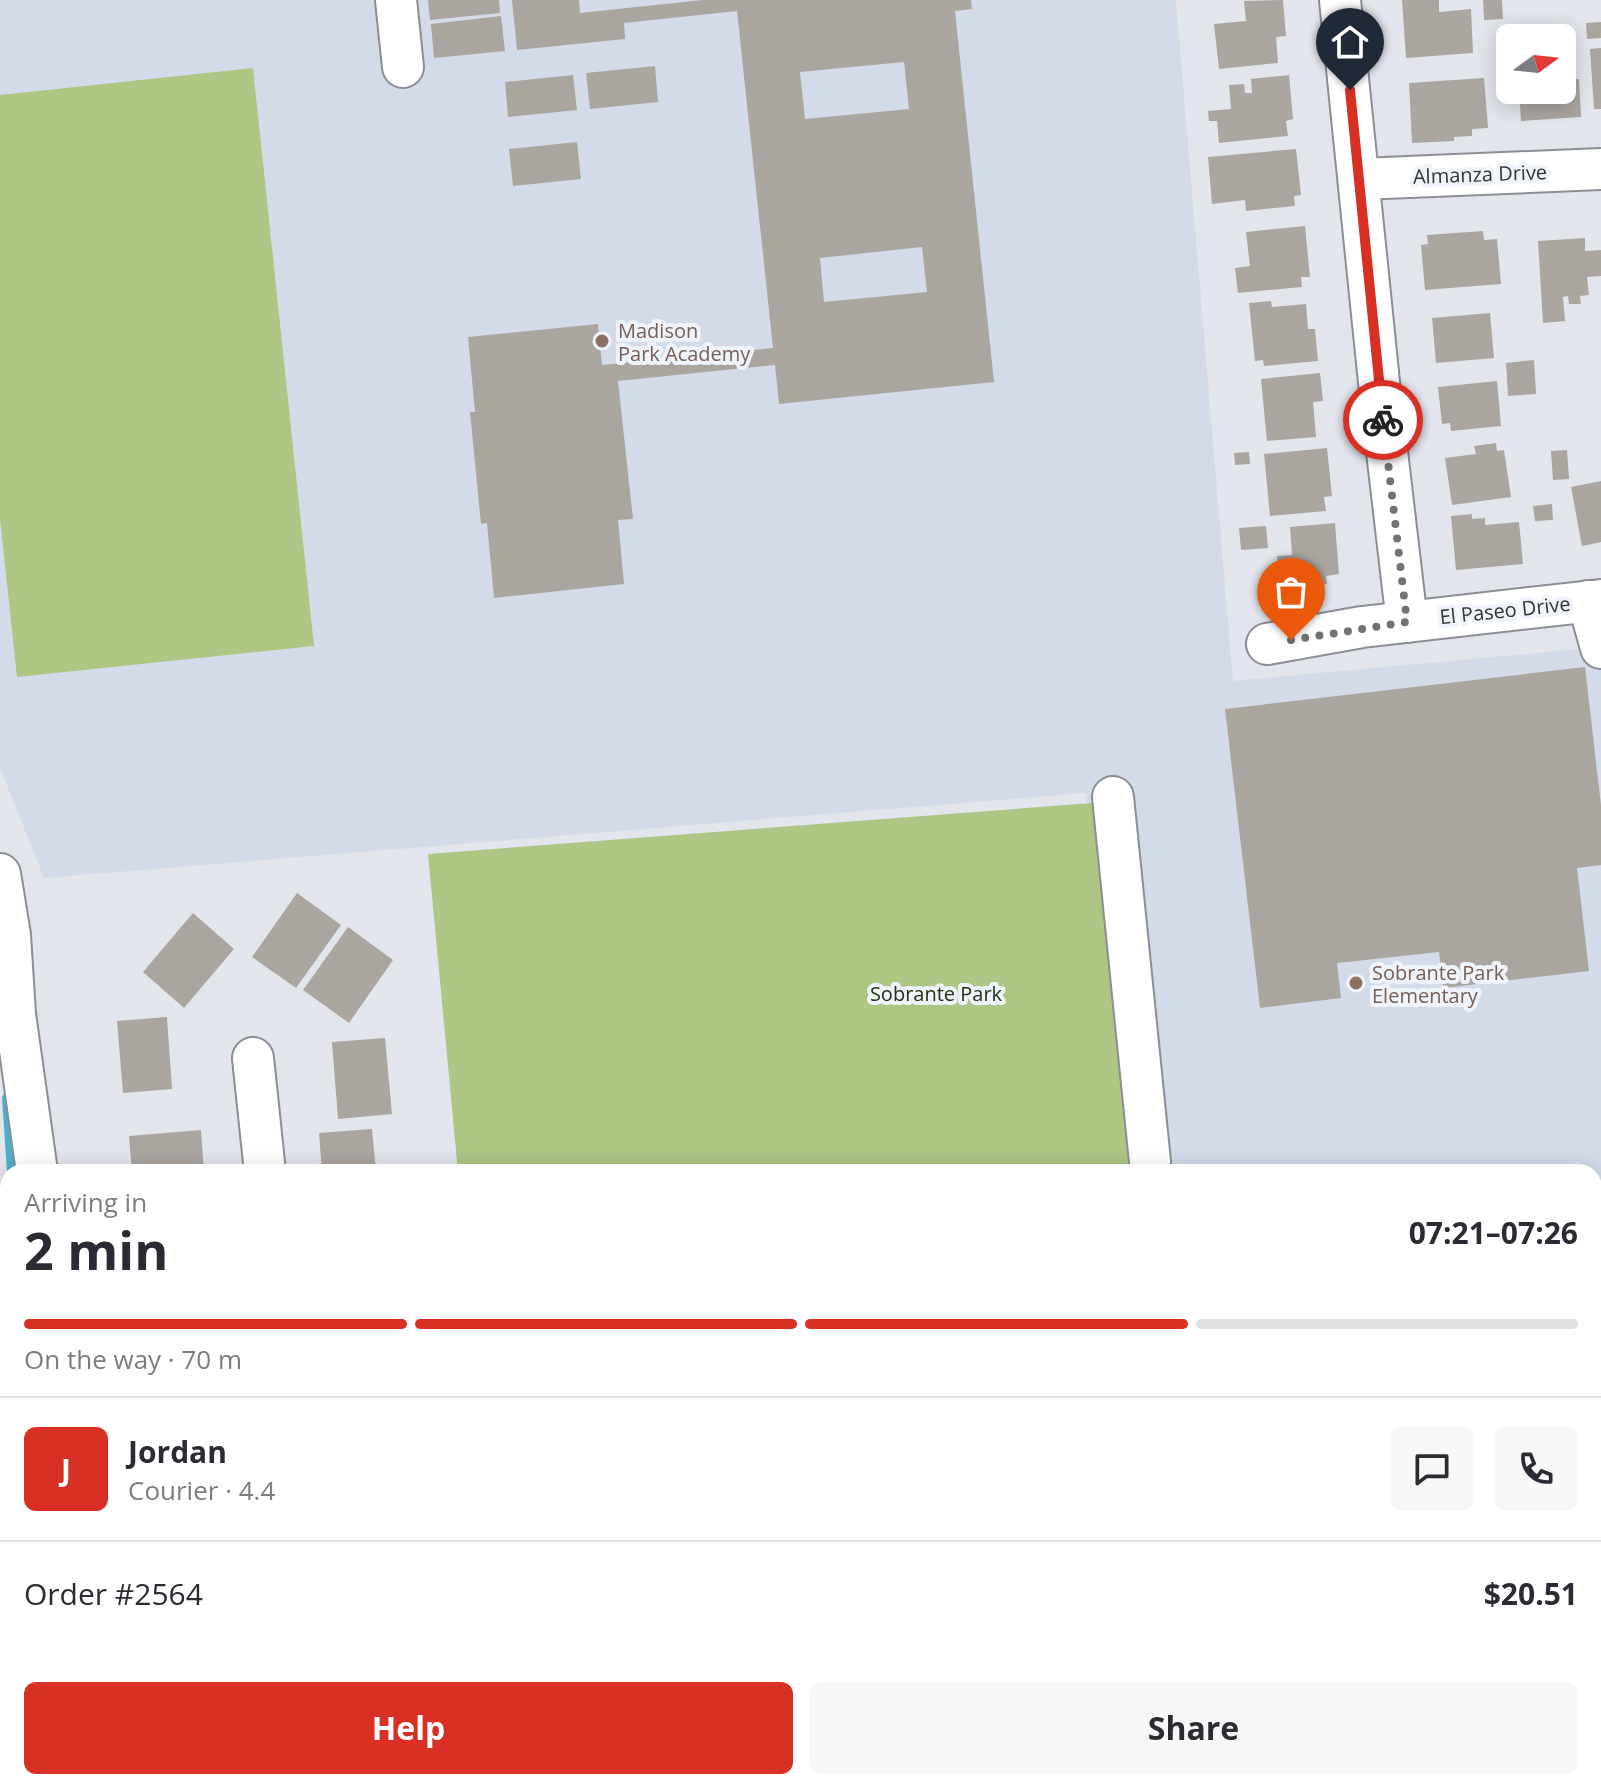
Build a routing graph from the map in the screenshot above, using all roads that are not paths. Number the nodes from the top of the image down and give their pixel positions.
1 (396, 0) edge
2 (1340, 0) edge
3 (403, 67) dead end
4 (1601, 169) edge
5 (1360, 179) junction
6 (1594, 600) edge
7 (1407, 622) junction
8 (1267, 644) dead end
9 (1601, 648) edge
10 (1113, 797) dead end
11 (0, 874) edge
12 (253, 1058) dead end
13 (36, 1164) edge
14 (264, 1164) edge
15 (1150, 1164) edge

1 - 3 street
2 - 5 street
4 - 5 street, Almanza Drive
5 - 7 street
6 - 7 street, El Paseo Drive
6 - 9 street
7 - 8 street, El Paseo Drive
10 - 15 street
11 - 13 street
12 - 14 street

